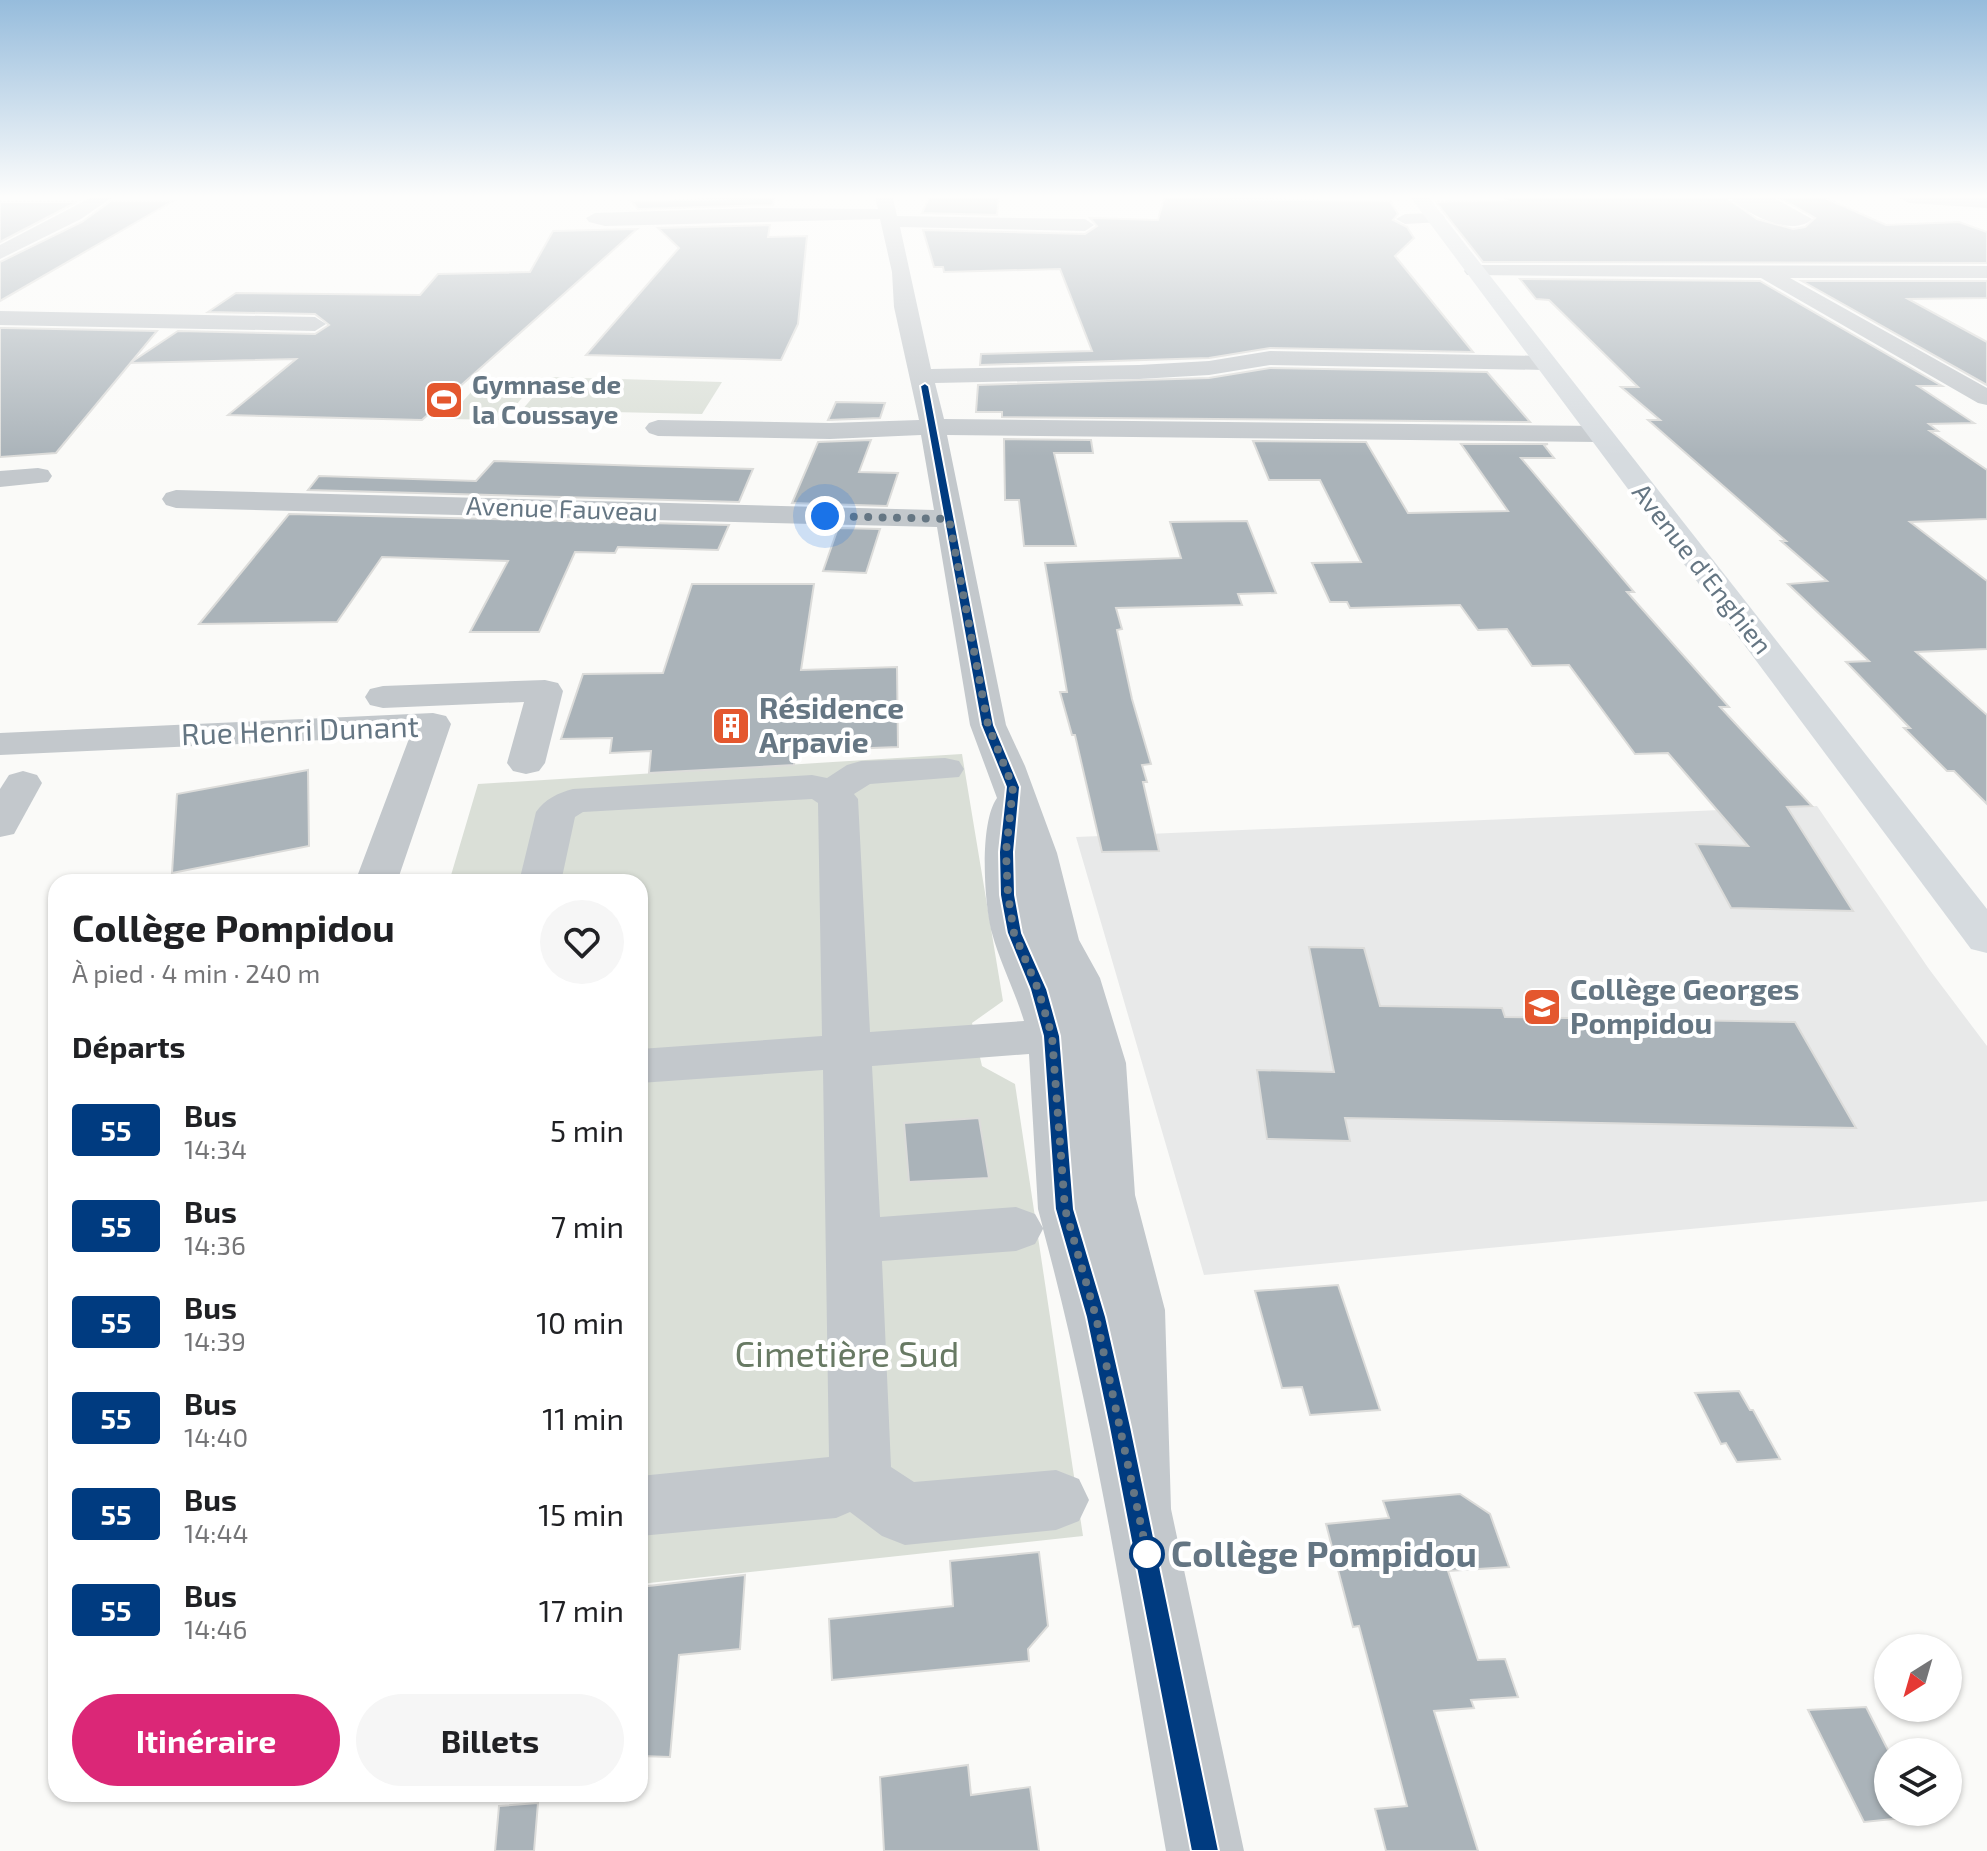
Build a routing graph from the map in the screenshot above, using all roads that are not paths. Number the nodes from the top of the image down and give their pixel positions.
1 (903, 284) edge
2 (1484, 284) edge
3 (1787, 284) edge
4 (0, 318) edge
5 (315, 324) dead end
6 (244, 332) dead end
7 (81, 342) dead end
8 (1545, 363) junction
9 (924, 381) junction
10 (1987, 398) edge
11 (933, 427) junction
12 (658, 428) dead end
13 (1599, 434) junction
14 (38, 476) dead end
15 (0, 479) edge
16 (176, 499) dead end
17 (949, 519) junction
18 (114, 739) junction
19 (0, 744) edge
20 (526, 763) dead end
21 (945, 769) dead end
22 (23, 783) dead end
23 (1013, 787) junction
24 (831, 792) junction
25 (0, 825) edge
26 (379, 874) edge
27 (542, 874) edge
28 (1987, 939) edge
29 (1052, 1036) junction
30 (847, 1051) junction
31 (648, 1065) edge
32 (1016, 1229) dead end
33 (854, 1241) junction
34 (853, 1477) junction
35 (1056, 1500) dead end
36 (648, 1505) edge
37 (1138, 1509) junction
38 (1205, 1851) edge

1 - 9 street
2 - 8 main road, Avenue d'Enghien
3 - 10 street
4 - 5 street
6 - 7 street
8 - 9 street
8 - 13 main road, Avenue d'Enghien
9 - 11 street
11 - 12 street
11 - 13 street
11 - 17 street
13 - 28 main road, Avenue d'Enghien
14 - 15 street
16 - 17 street, Avenue Fauveau
17 - 23 street
18 - 19 street, Rue Henri Dunant
18 - 20 street
18 - 26 street, Rue Henri Dunant
21 - 24 street
22 - 25 street
23 - 29 street
23 - 37 street
24 - 27 street
24 - 30 street
29 - 30 street
29 - 37 street
30 - 31 street
30 - 33 street
32 - 33 street
33 - 34 street
34 - 35 street
34 - 36 street
37 - 38 street

